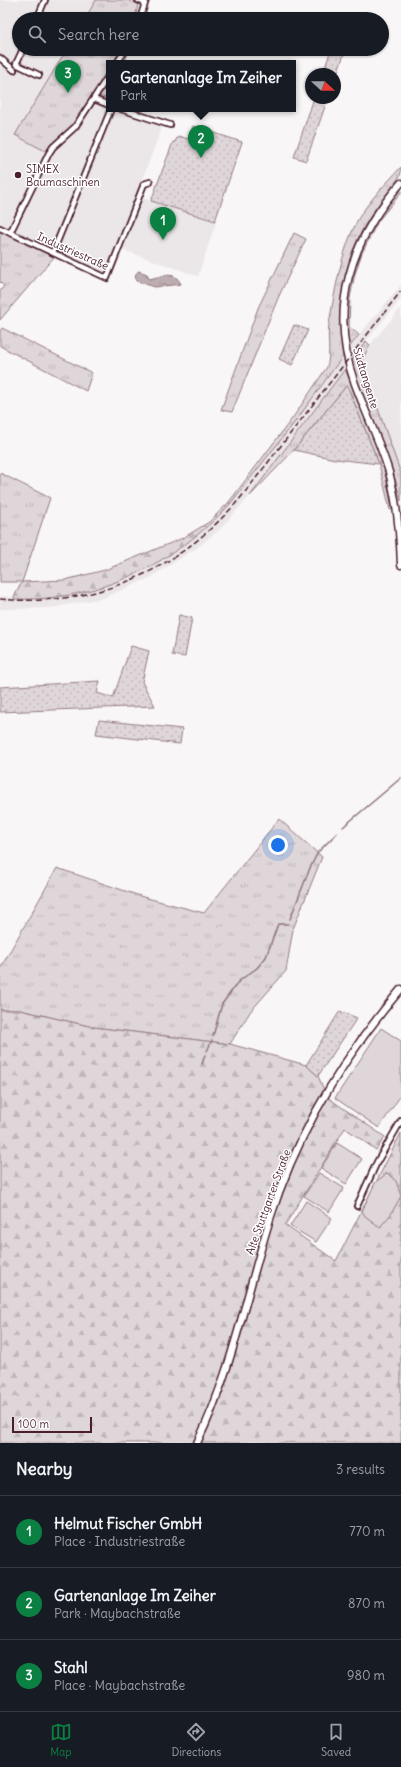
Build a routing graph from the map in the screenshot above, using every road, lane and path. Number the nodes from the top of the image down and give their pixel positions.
1 (45, 0) edge
2 (138, 0) edge
3 (146, 1) edge
4 (39, 12) edge
5 (142, 12) edge
6 (20, 56) edge
7 (0, 58) edge
8 (14, 70) dead end
9 (39, 76) dead end
10 (106, 80) edge
11 (94, 99) junction
12 (106, 104) edge
13 (110, 112) edge
14 (130, 112) edge
15 (170, 125) dead end
16 (150, 182) dead end
17 (401, 183) edge
18 (0, 228) edge
19 (10, 233) junction
20 (53, 252) junction
21 (399, 513) edge
22 (401, 565) edge
23 (401, 989) edge
24 (401, 1121) edge
25 (357, 1206) dead end
26 (197, 1443) edge

1 - 4 street
2 - 3 street
3 - 5 street
6 - 9 street
7 - 8 street
10 - 11 street
11 - 12 street
11 - 19 street
13 - 20 street
14 - 15 street
16 - 20 street, Industriestraße
17 - 21 main road, Südtangente
18 - 19 street, Industriestraße
19 - 20 street, Industriestraße
21 - 22 main road, Südtangente
23 - 26 main road, Alte Stuttgarter Straße
24 - 25 street

